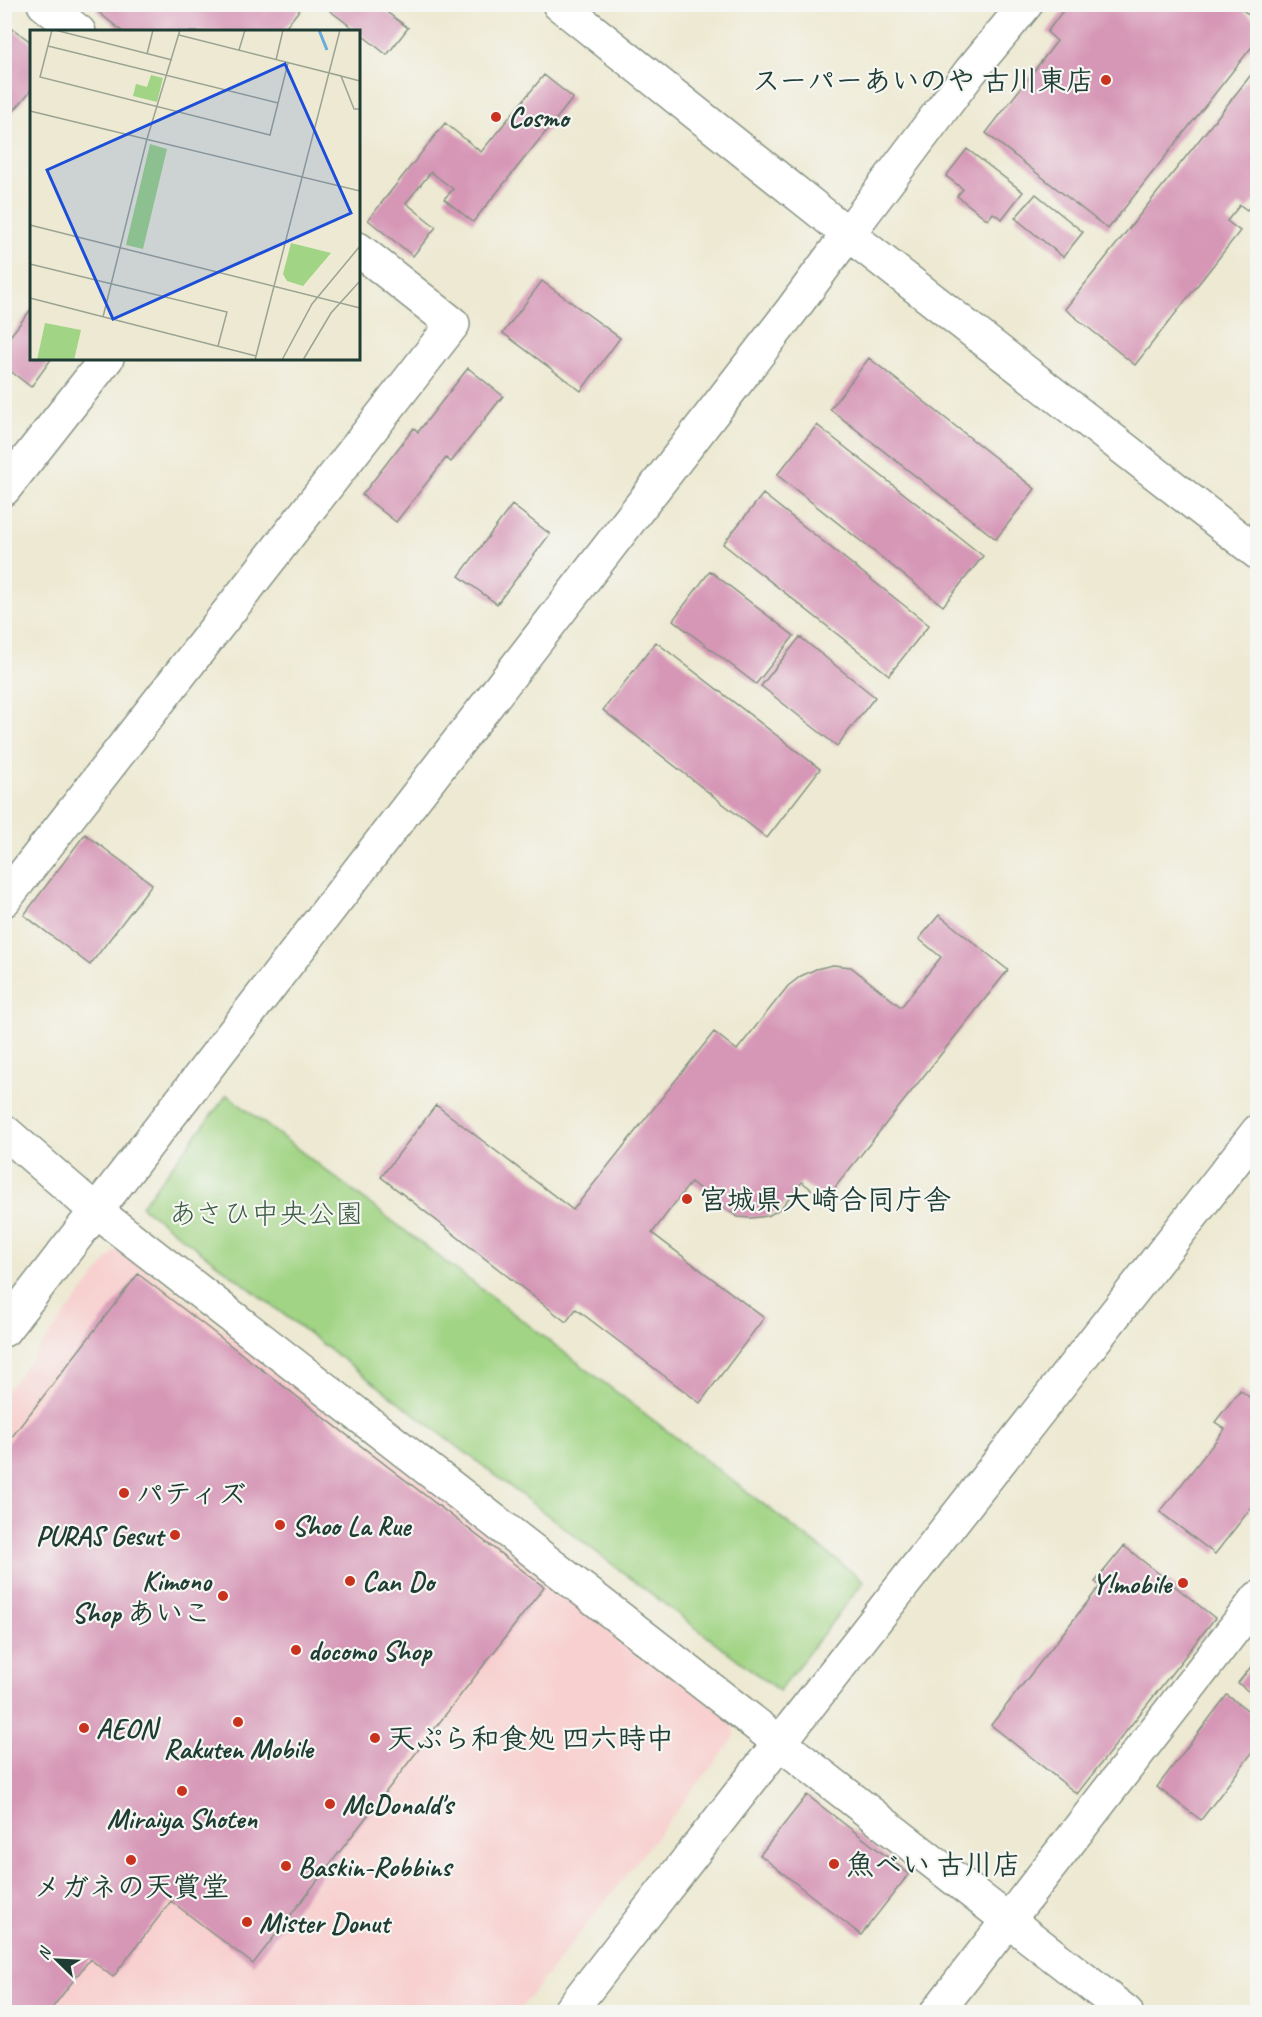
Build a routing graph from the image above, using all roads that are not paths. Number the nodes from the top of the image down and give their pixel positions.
1 (44, 4) edge
2 (559, 4) edge
3 (1026, 4) edge
4 (76, 30) edge
5 (848, 234) junction
6 (360, 251) edge
7 (105, 360) edge
8 (4, 489) edge
9 (1257, 553) edge
10 (4, 900) edge
11 (4, 1131) edge
12 (1257, 1131) edge
13 (96, 1211) junction
14 (4, 1330) edge
15 (1257, 1598) edge
16 (779, 1743) junction
17 (1007, 1922) junction
18 (569, 2013) edge
19 (937, 2013) edge
20 (1126, 2013) edge

1 - 4 street
2 - 5 street
3 - 5 street
5 - 9 street
5 - 13 street
6 - 10 street
7 - 8 street
11 - 13 street
12 - 16 street
13 - 14 street
13 - 16 street
15 - 17 street
16 - 17 street
16 - 18 street
17 - 19 street
17 - 20 street

